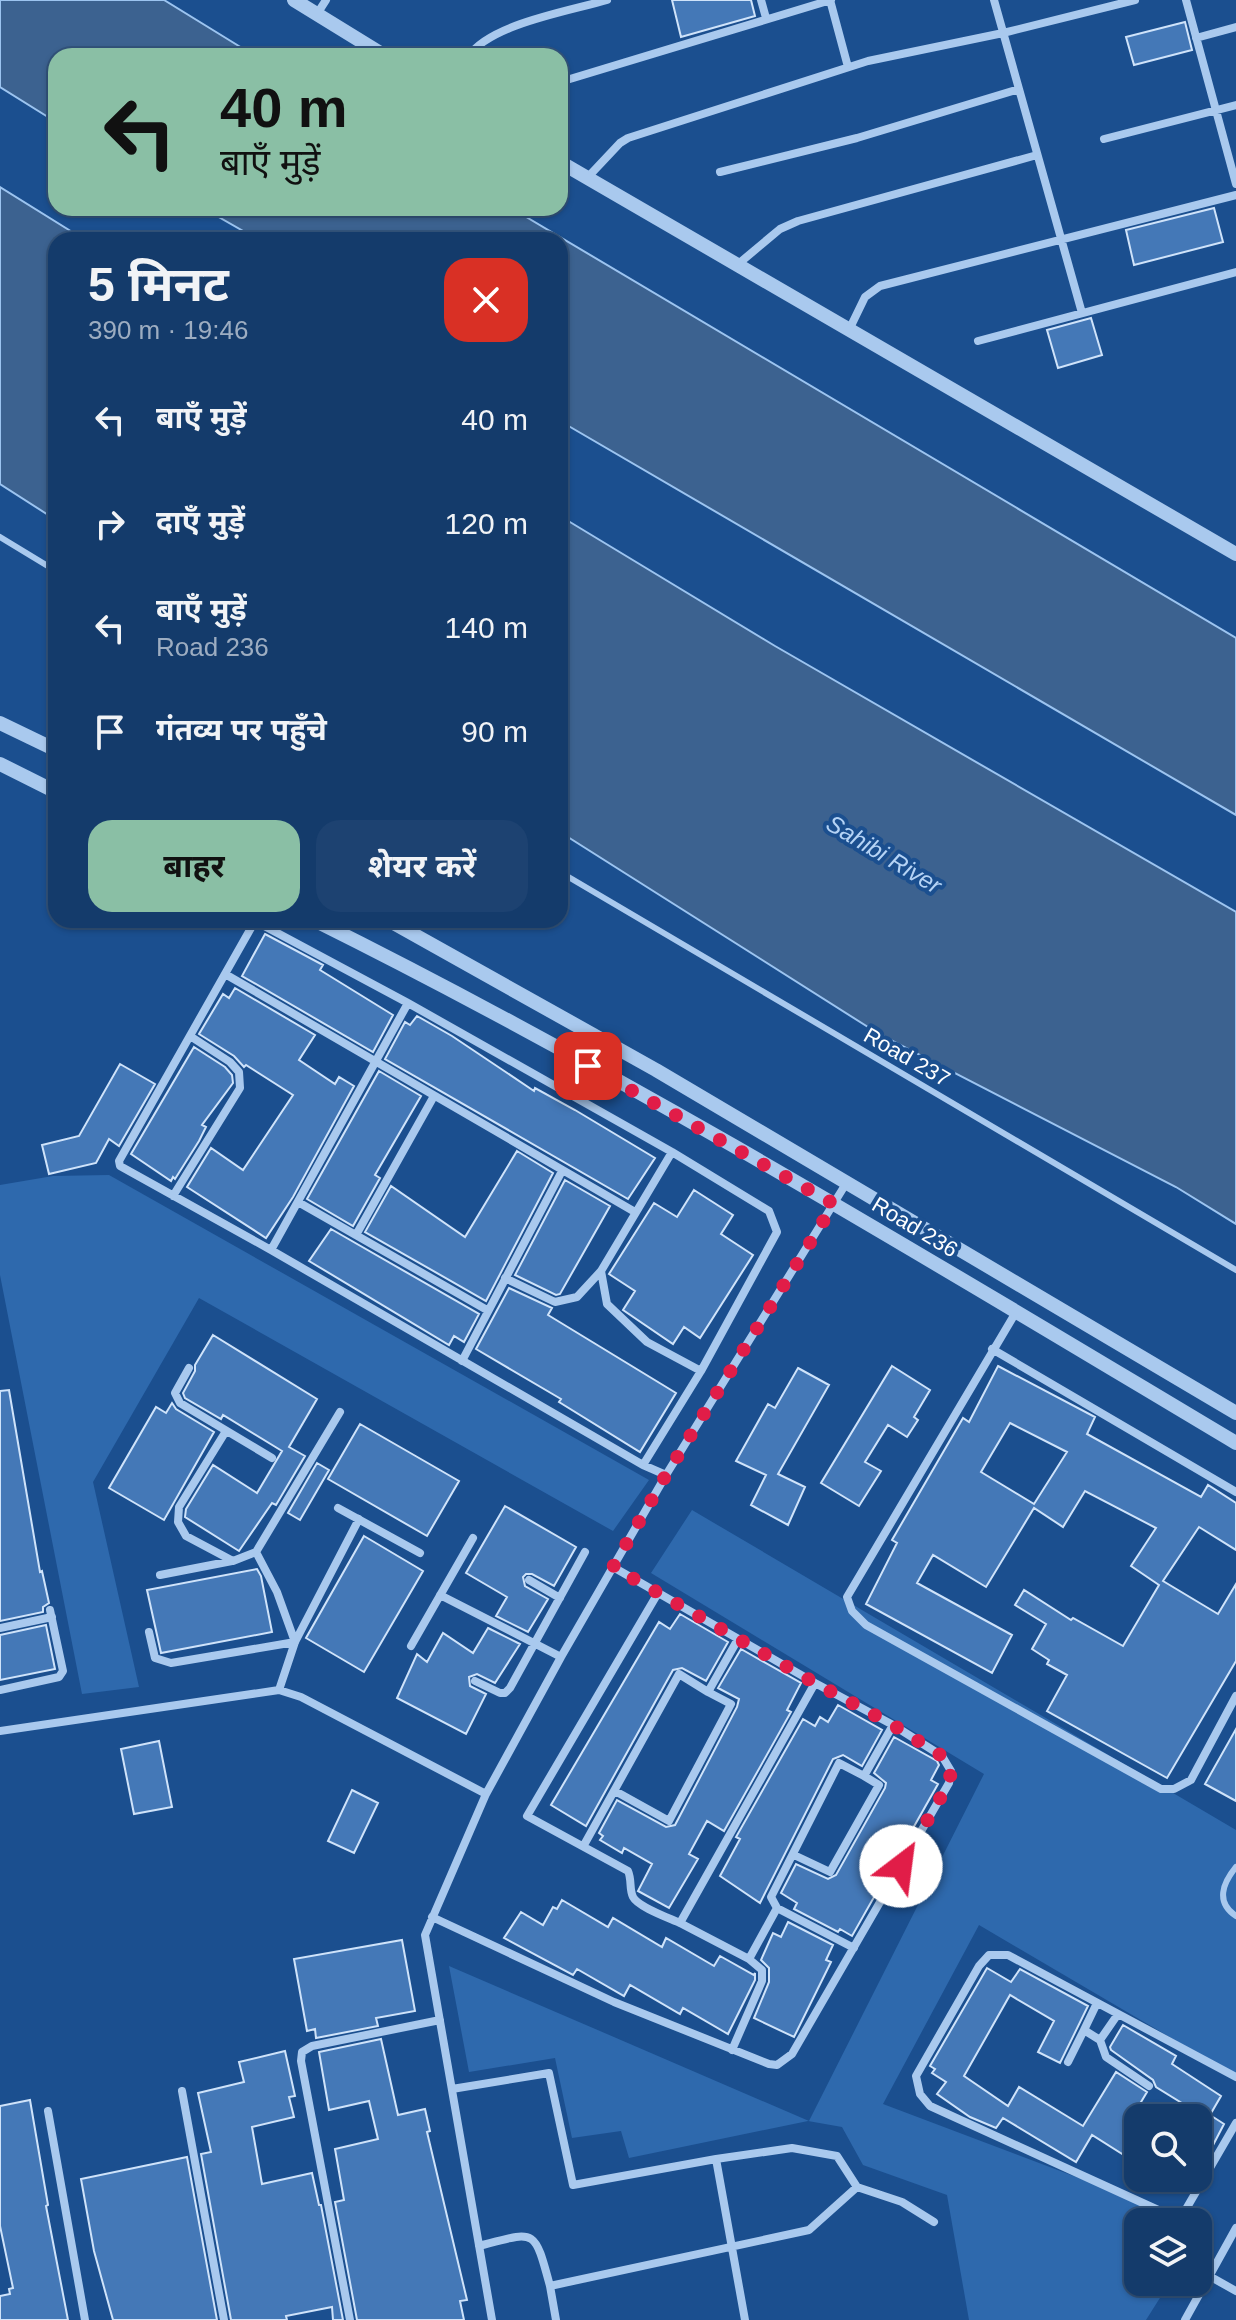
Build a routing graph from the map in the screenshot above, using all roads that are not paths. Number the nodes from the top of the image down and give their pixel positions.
1 (294, 0) edge
2 (326, 0) edge
3 (607, 0) edge
4 (761, 0) edge
5 (830, 0) edge
6 (994, 0) edge
7 (1135, 0) edge
8 (1186, 0) edge
9 (317, 14) junction
10 (766, 18) junction
11 (1236, 27) edge
12 (1003, 33) junction
13 (1196, 38) junction
14 (372, 48) edge
15 (476, 48) edge
16 (848, 67) junction
17 (568, 80) edge
18 (1019, 89) junction
19 (1236, 105) edge
20 (1216, 111) junction
21 (1104, 139) dead end
22 (1037, 155) junction
23 (568, 166) edge
24 (720, 172) dead end
25 (588, 177) junction
26 (1235, 178) edge
27 (1236, 195) edge
28 (1061, 240) junction
29 (737, 265) junction
30 (1236, 272) edge
31 (1082, 313) junction
32 (849, 330) junction
33 (978, 341) dead end
34 (0, 537) edge
35 (1236, 554) edge
36 (48, 566) edge
37 (0, 723) edge
38 (48, 746) edge
39 (0, 764) edge
40 (48, 788) edge
41 (568, 877) edge
42 (251, 928) edge
43 (268, 928) edge
44 (330, 928) edge
45 (402, 928) edge
46 (225, 974) junction
47 (408, 1003) junction
48 (190, 1036) junction
49 (377, 1062) junction
50 (434, 1096) junction
51 (672, 1152) junction
52 (562, 1171) junction
53 (847, 1181) junction
54 (173, 1196) junction
55 (298, 1202) junction
56 (834, 1204) junction
57 (635, 1212) junction
58 (356, 1235) junction
59 (271, 1250) junction
60 (1236, 1270) edge
61 (601, 1271) junction
62 (505, 1278) junction
63 (487, 1310) junction
64 (1016, 1312) junction
65 (992, 1349) junction
66 (462, 1361) junction
67 (189, 1368) dead end
68 (701, 1371) junction
69 (340, 1412) dead end
70 (1236, 1413) edge
71 (226, 1431) junction
72 (1236, 1443) edge
73 (272, 1458) dead end
74 (643, 1465) junction
75 (666, 1475) junction
76 (1236, 1492) edge
77 (338, 1508) dead end
78 (359, 1519) junction
79 (473, 1538) dead end
80 (256, 1552) junction
81 (585, 1552) dead end
82 (420, 1553) dead end
83 (233, 1561) junction
84 (613, 1567) junction
85 (160, 1575) dead end
86 (529, 1580) dead end
87 (658, 1593) junction
88 (440, 1595) junction
89 (560, 1598) junction
90 (0, 1628) edge
91 (149, 1632) dead end
92 (738, 1639) junction
93 (295, 1642) junction
94 (536, 1643) junction
95 (411, 1646) dead end
96 (561, 1657) junction
97 (475, 1681) dead end
98 (815, 1683) junction
99 (0, 1690) edge
100 (279, 1690) junction
101 (708, 1692) junction
102 (1236, 1696) edge
103 (893, 1725) junction
104 (0, 1731) edge
105 (864, 1776) junction
106 (615, 1791) junction
107 (486, 1794) junction
108 (584, 1845) junction
109 (794, 1855) junction
110 (1236, 1867) edge
111 (777, 1908) junction
112 (1236, 1916) edge
113 (432, 1917) junction
114 (680, 1923) junction
115 (854, 1948) junction
116 (749, 1959) junction
117 (1097, 2003) junction
118 (1118, 2014) junction
119 (440, 2020) junction
120 (1084, 2030) junction
121 (1100, 2040) junction
122 (732, 2050) junction
123 (1068, 2062) dead end
124 (1236, 2077) edge
125 (1149, 2086) dead end
126 (452, 2089) junction
127 (182, 2091) dead end
128 (48, 2111) dead end
129 (1236, 2123) edge
130 (716, 2159) junction
131 (857, 2187) junction
132 (934, 2222) dead end
133 (1236, 2228) edge
134 (479, 2246) junction
135 (731, 2247) junction
136 (1212, 2275) edge
137 (1212, 2278) edge
138 (550, 2286) junction
139 (1236, 2291) edge
140 (1200, 2296) edge
141 (85, 2320) edge
142 (224, 2320) edge
143 (350, 2320) edge
144 (492, 2320) edge
145 (556, 2320) edge
146 (745, 2320) edge
147 (1185, 2320) edge

1 - 9 street
2 - 9 street
3 - 15 street
4 - 10 street
5 - 10 street
5 - 16 street
6 - 12 street
7 - 12 street
8 - 13 street
9 - 14 street
10 - 17 street
11 - 13 street
12 - 16 street
12 - 18 street
13 - 20 street
16 - 25 street
18 - 22 street
18 - 24 street
19 - 20 street
20 - 21 street
20 - 26 street
22 - 28 street
22 - 29 street
23 - 25 street
25 - 29 street
27 - 28 street
28 - 31 street
28 - 32 street
29 - 32 street
30 - 31 street
31 - 33 street
32 - 35 street
34 - 36 lane
37 - 38 street
39 - 40 street
41 - 60 lane, Road 237
42 - 46 street
43 - 47 street
44 - 56 street, Road 236
45 - 53 street
46 - 48 street
46 - 49 street
47 - 49 street
47 - 51 street
48 - 54 street
48 - 54 street
49 - 50 street
49 - 55 street
50 - 52 street
50 - 58 street
51 - 57 street
51 - 68 street
52 - 57 street
52 - 62 street
53 - 56 street
53 - 70 street
54 - 59 street
55 - 58 street
55 - 59 street
56 - 64 street, Road 236
56 - 75 street
57 - 61 street
58 - 63 street
59 - 66 street
61 - 62 street
61 - 68 street
62 - 63 street
63 - 66 street
64 - 65 street
64 - 72 street, Road 236
65 - 76 street
65 - 102 street
66 - 74 street
67 - 71 street
68 - 74 street
69 - 80 street
71 - 73 street
71 - 83 street
74 - 75 street
75 - 84 street
77 - 78 street
78 - 82 street
78 - 93 street
79 - 88 street
80 - 83 street
80 - 93 street
81 - 89 street
83 - 85 street
84 - 87 street
84 - 96 street
86 - 89 street
87 - 92 street
87 - 108 street
88 - 94 street
88 - 95 street
89 - 94 street
90 - 99 street
91 - 93 street
92 - 98 street
92 - 101 street
93 - 100 street
94 - 96 street
94 - 97 street
96 - 107 street
98 - 103 street
98 - 114 street
100 - 104 street
100 - 107 street
101 - 106 street
101 - 106 street
103 - 105 street
103 - 115 street
105 - 109 street
105 - 109 street
106 - 108 street
107 - 113 street
108 - 114 street
109 - 111 street
110 - 112 lane
111 - 115 street
111 - 116 street
113 - 119 street
113 - 122 street
114 - 116 street
115 - 122 street
116 - 122 street
117 - 118 street
117 - 120 street
117 - 129 street
118 - 121 street
118 - 124 street
119 - 126 street
119 - 143 street
120 - 121 street
120 - 123 street
121 - 125 street
126 - 130 street
126 - 134 street
127 - 142 street
128 - 141 street
130 - 131 street
130 - 135 street
131 - 132 street
131 - 135 street
133 - 136 street
134 - 138 street
134 - 144 street
135 - 138 street
135 - 146 street
137 - 139 street
138 - 145 street
140 - 147 street

